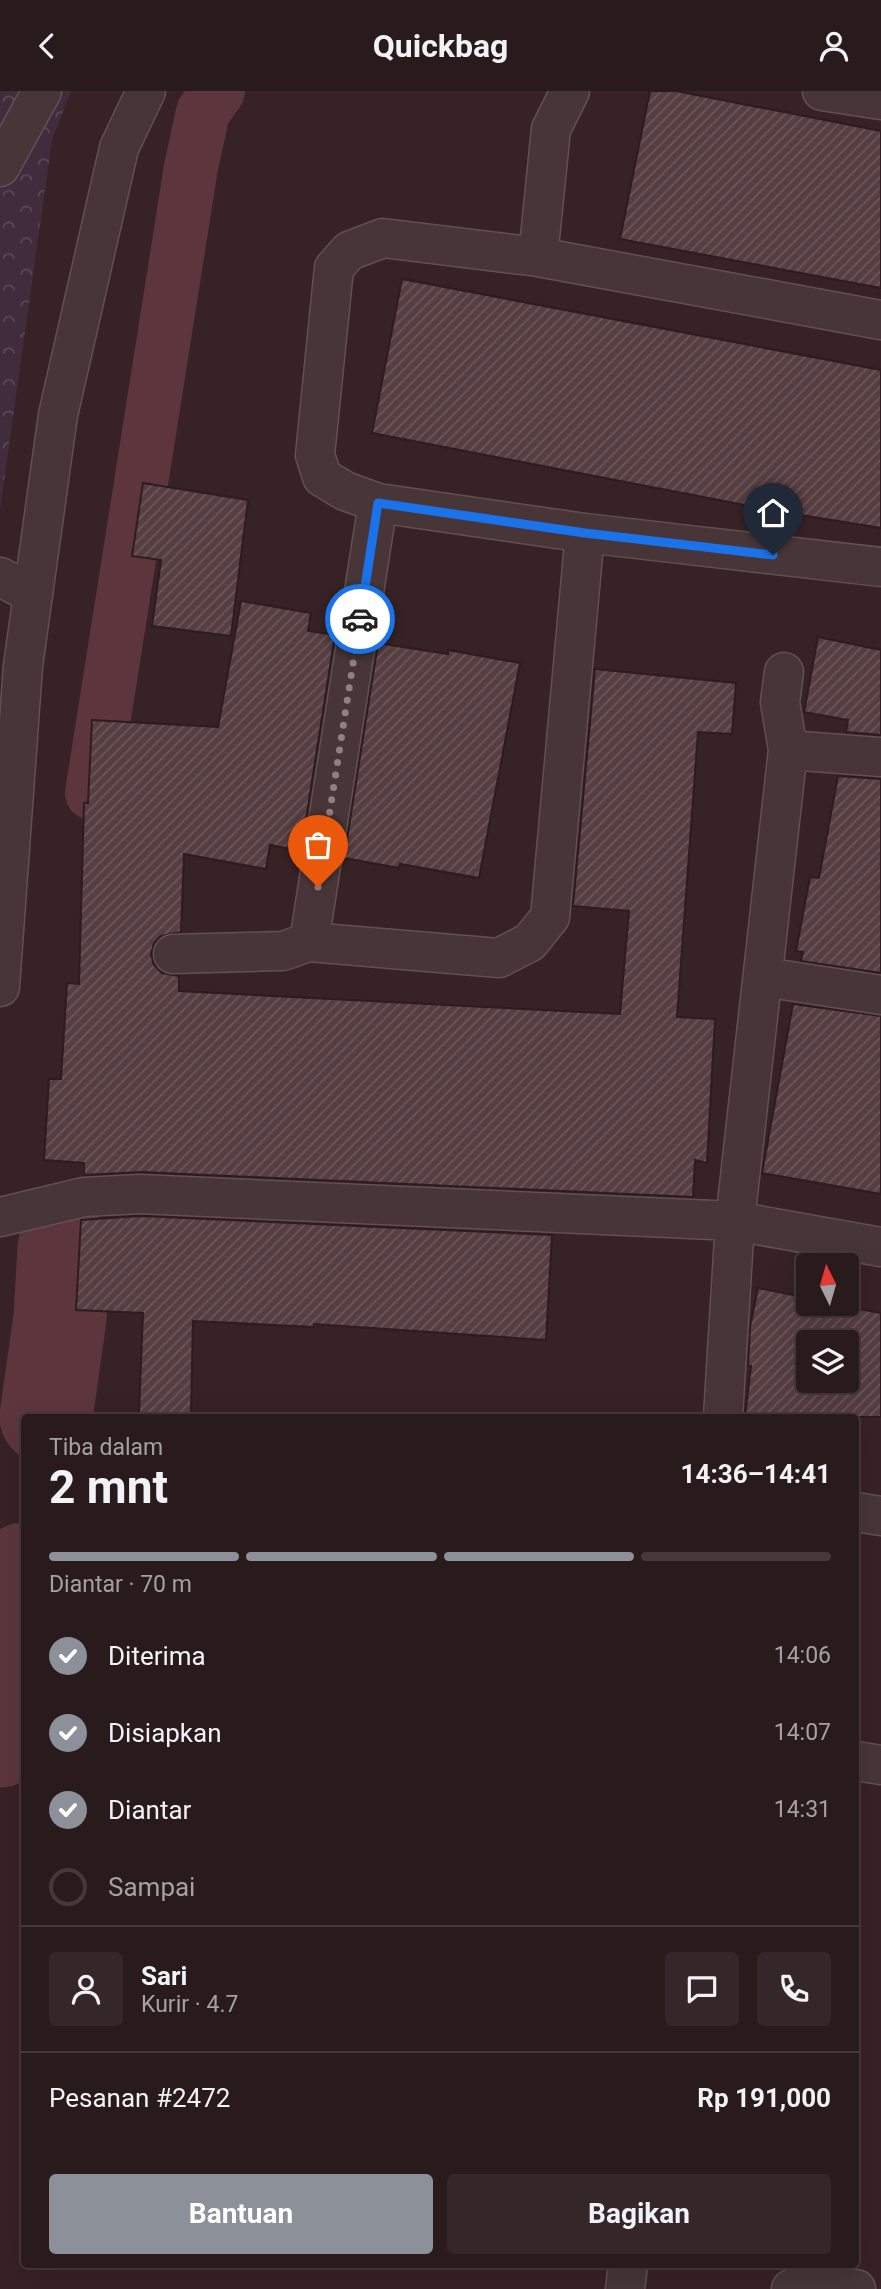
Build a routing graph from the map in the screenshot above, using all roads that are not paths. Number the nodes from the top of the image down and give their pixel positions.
1 (42, 91) edge
2 (146, 91) edge
3 (570, 91) edge
4 (822, 91) edge
5 (881, 100) edge
6 (0, 167) edge
7 (538, 257) junction
8 (881, 320) edge
9 (378, 503) junction
10 (585, 533) junction
11 (881, 567) edge
12 (16, 586) edge
13 (784, 672) dead end
14 (788, 750) junction
15 (881, 757) edge
16 (309, 942) junction
17 (173, 954) dead end
18 (764, 977) junction
19 (0, 987) edge
20 (881, 995) edge
21 (0, 1217) edge
22 (735, 1221) junction
23 (881, 1247) edge
24 (723, 1414) edge
25 (859, 1512) edge
26 (881, 1516) edge
27 (859, 1761) edge
28 (881, 1765) edge
29 (628, 2268) edge
30 (625, 2289) edge
31 (791, 2289) edge
32 (856, 2289) edge

1 - 6 street
2 - 12 street
3 - 7 street
4 - 5 street
7 - 8 street
7 - 9 street
9 - 10 street
9 - 16 street
10 - 11 street
10 - 16 street
12 - 19 street
13 - 14 street
14 - 15 street
14 - 18 street
16 - 17 street
18 - 20 street
18 - 22 street
21 - 22 street
22 - 23 street
22 - 24 street
25 - 26 street
27 - 28 street
29 - 30 street
31 - 32 street

